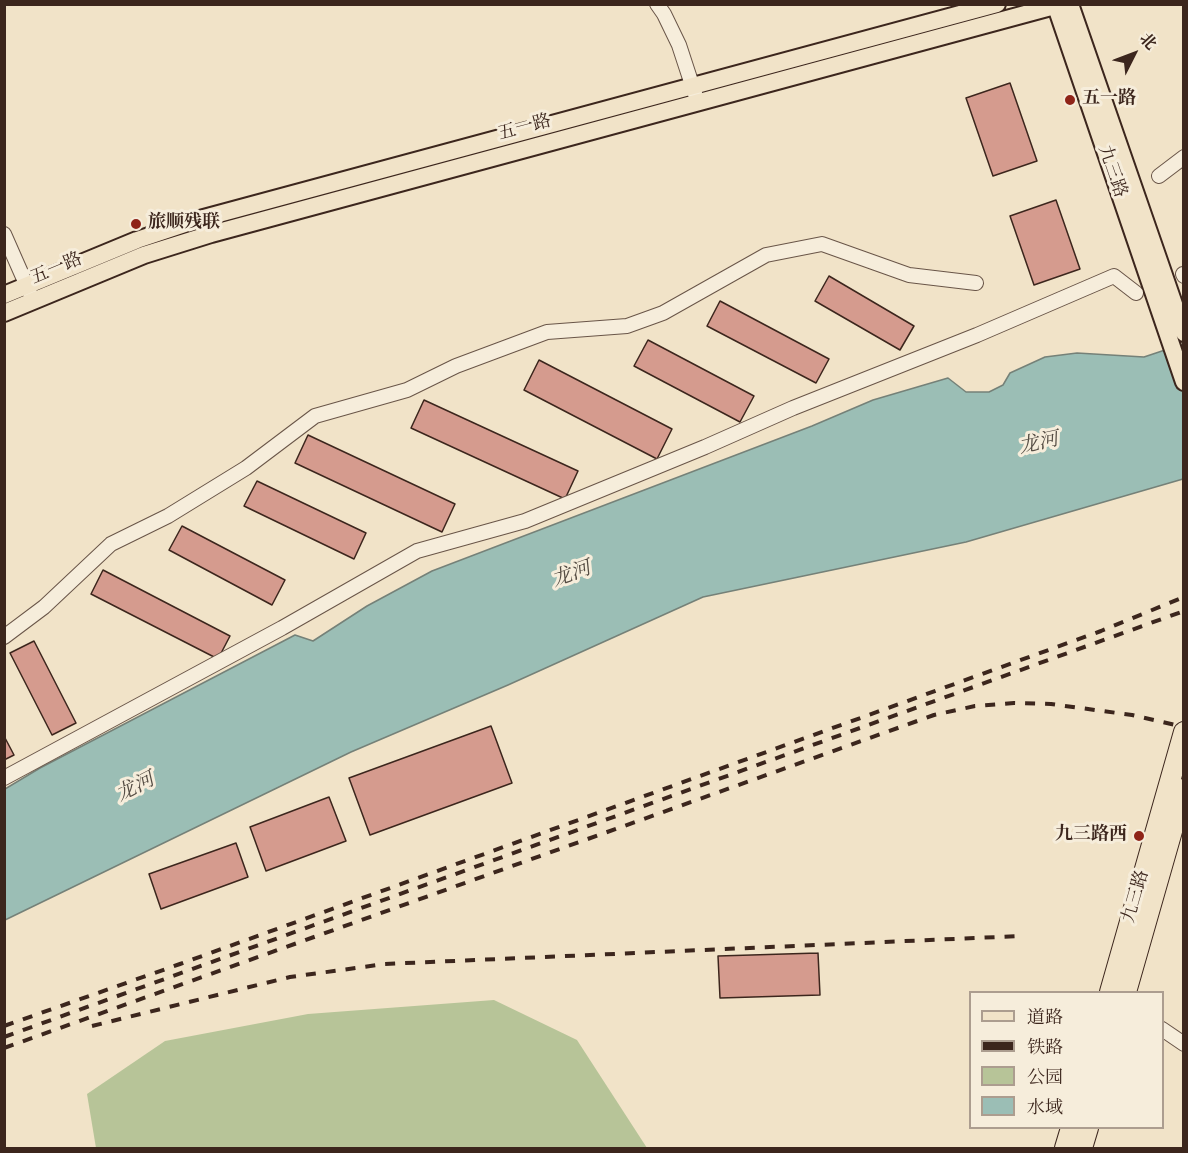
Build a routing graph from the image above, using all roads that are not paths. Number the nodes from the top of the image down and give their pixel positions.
1 (657, 4) edge
2 (997, 4) edge
3 (1060, 5) edge
4 (696, 94) junction
5 (1184, 157) edge
6 (1159, 176) dead end
7 (4, 234) edge
8 (976, 284) dead end
9 (30, 293) junction
10 (1136, 293) dead end
11 (4, 295) edge
12 (4, 313) edge
13 (1176, 337) edge
14 (1184, 382) edge
15 (4, 637) edge
16 (1184, 732) edge
17 (4, 778) edge
18 (1184, 789) edge
19 (1111, 991) edge
20 (1127, 991) edge
21 (1164, 1030) edge
22 (1184, 1044) edge
23 (1071, 1129) edge
24 (1088, 1129) edge
25 (1065, 1149) edge
26 (1082, 1149) edge

1 - 4 street
2 - 4 main road, 五一路
3 - 4 main road, 五一路
3 - 13 main road, 九三路
4 - 9 main road, 五一路
5 - 6 street
7 - 9 street
8 - 15 street
9 - 11 main road, 五一路
9 - 12 main road, 五一路
10 - 17 street
13 - 14 main road, 九三路
16 - 19 highway, 九三路
18 - 20 highway, 九三路
21 - 22 street
23 - 25 highway
24 - 26 highway

